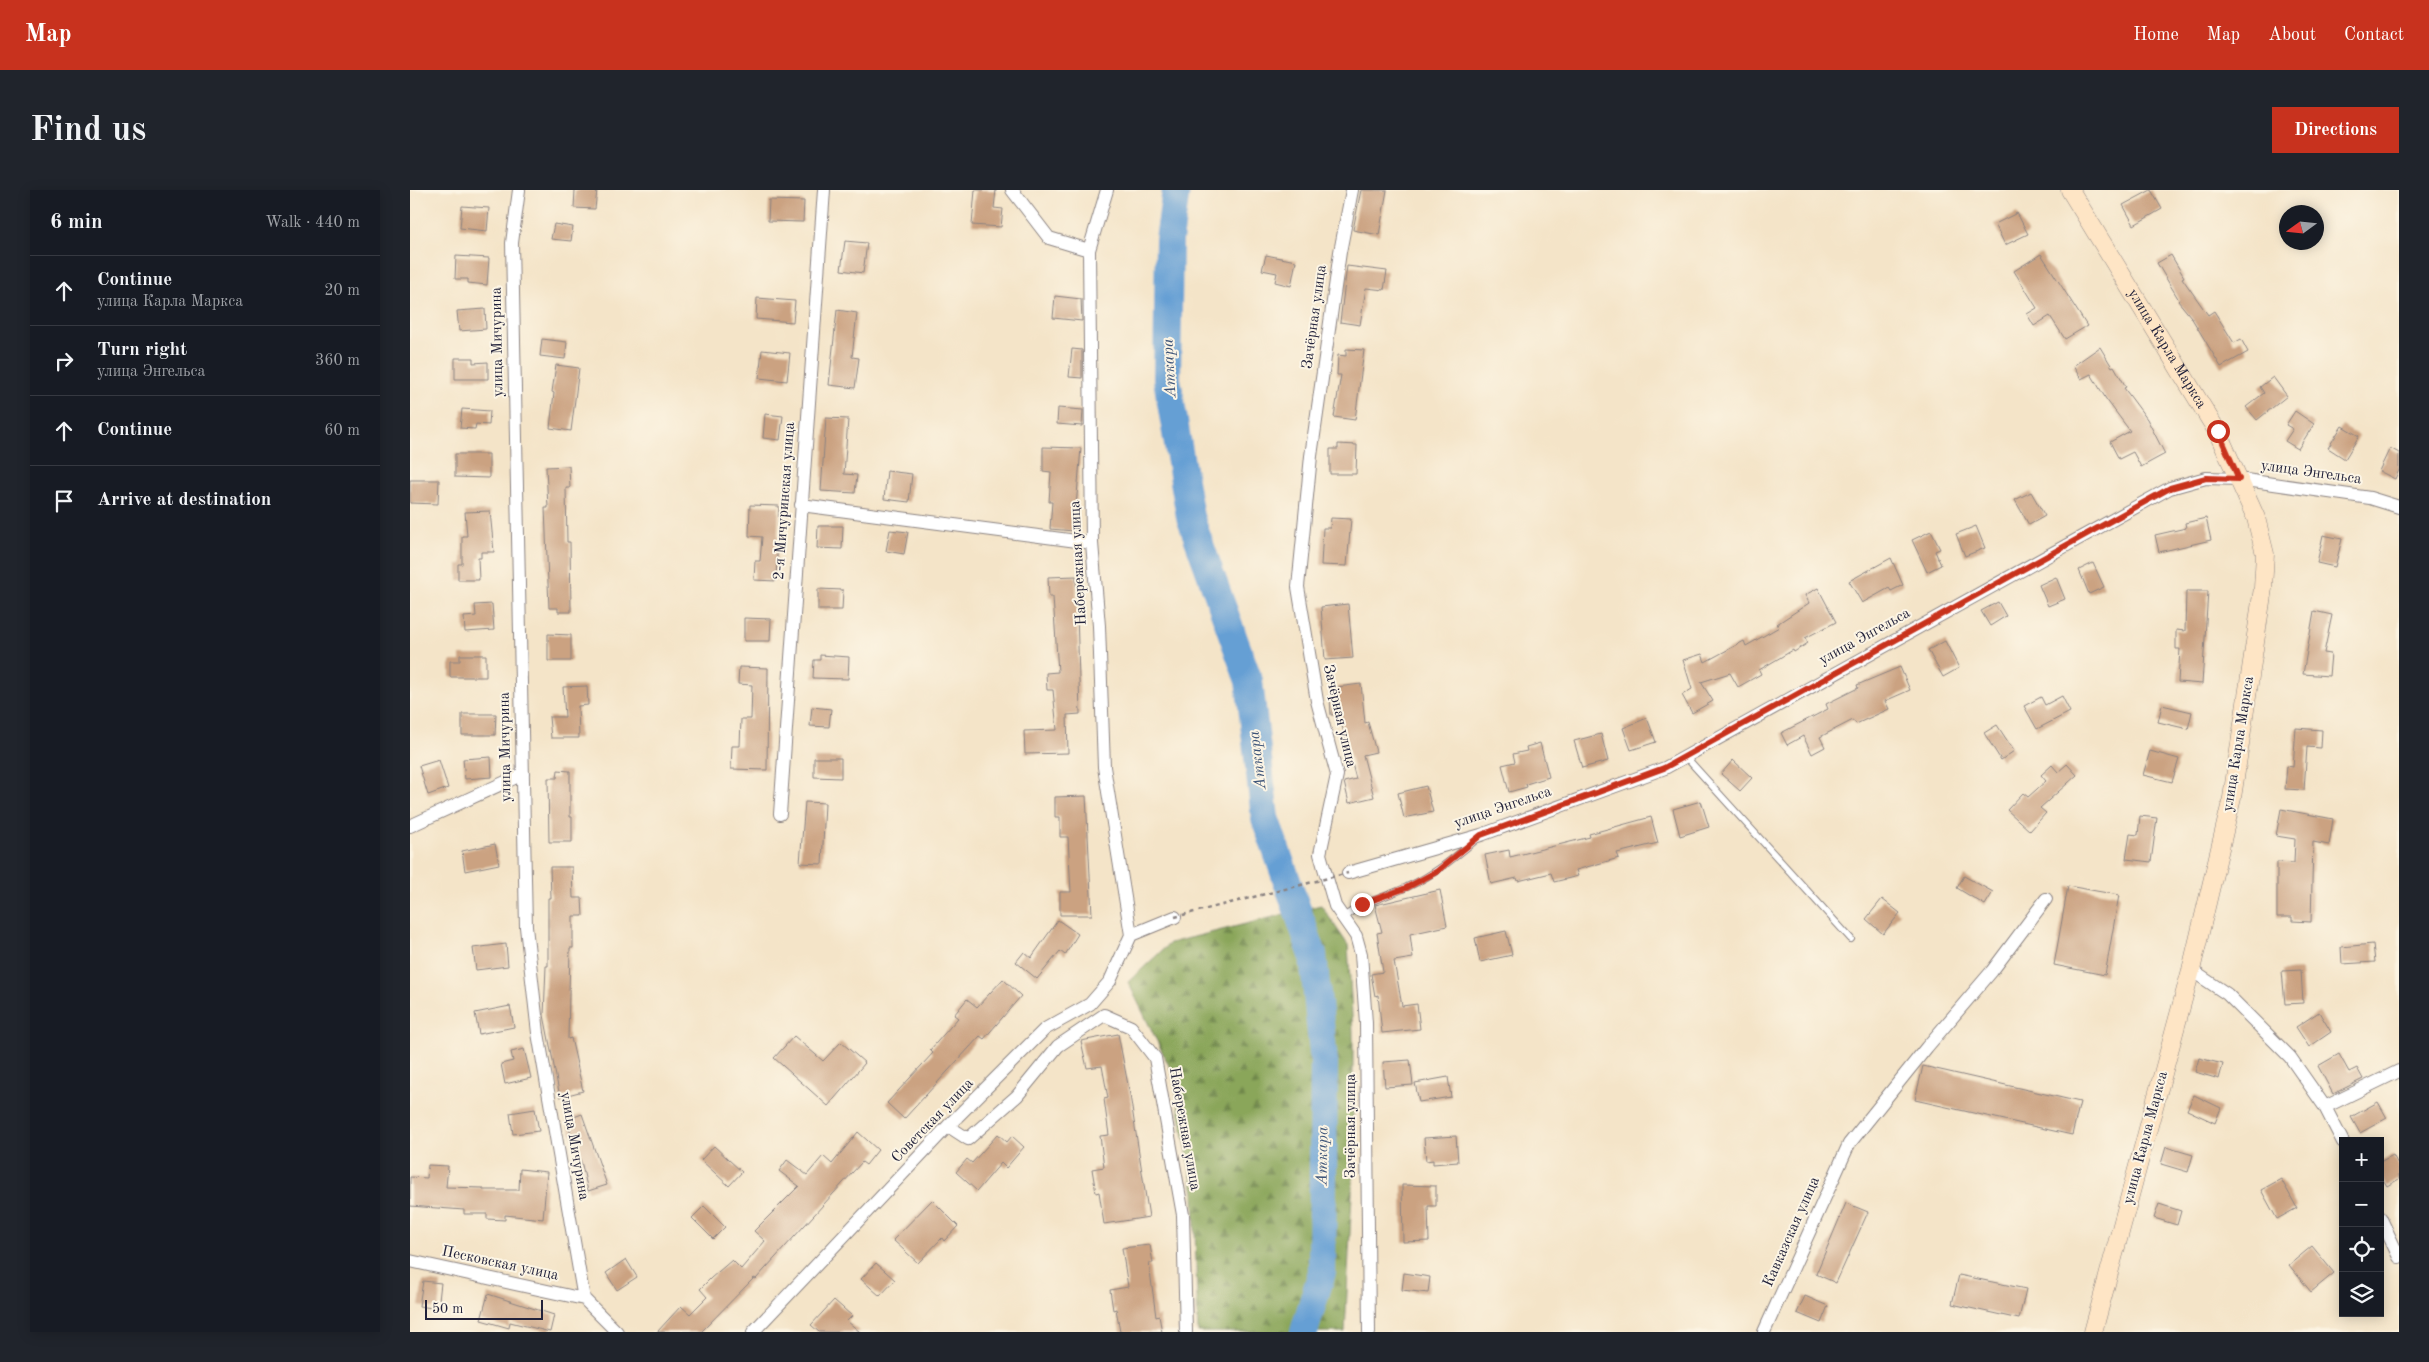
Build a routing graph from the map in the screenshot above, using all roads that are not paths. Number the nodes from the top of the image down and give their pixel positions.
1 (519, 190) edge
2 (824, 190) edge
3 (1012, 190) edge
4 (1107, 190) edge
5 (1352, 190) edge
6 (2070, 190) edge
7 (1089, 250) junction
8 (2239, 479) junction
9 (801, 505) junction
10 (2399, 507) edge
11 (1092, 542) junction
12 (1685, 756) junction
13 (523, 774) junction
14 (780, 814) dead end
15 (410, 826) edge
16 (1481, 835) junction
17 (1348, 873) road end
18 (2046, 899) dead end
19 (1345, 916) junction
20 (1175, 917) road end
21 (1131, 935) junction
22 (1851, 939) dead end
23 (2191, 970) junction
24 (2399, 1071) edge
25 (2325, 1107) junction
26 (948, 1126) junction
27 (2340, 1137) edge
28 (2384, 1225) edge
29 (2399, 1257) edge
30 (410, 1261) edge
31 (584, 1299) junction
32 (618, 1332) edge
33 (753, 1332) edge
34 (1186, 1332) edge
35 (1369, 1332) edge
36 (1764, 1332) edge
37 (2093, 1332) edge

1 - 13 street, улица Мичурина
2 - 9 street, 2-я Мичуринская улица
3 - 7 street
4 - 7 street, Набережная улица
5 - 19 street, Зачёрная улица
6 - 8 street, улица Карла Маркса
7 - 11 street, Набережная улица
8 - 10 street, улица Энгельса
8 - 12 street, улица Энгельса
8 - 23 street, улица Карла Маркса
9 - 11 street
9 - 14 street, 2-я Мичуринская улица
11 - 21 street, Набережная улица
12 - 16 street, улица Энгельса
12 - 22 lane
13 - 15 street
13 - 31 street, улица Мичурина
16 - 17 street, улица Энгельса
16 - 19 lane
18 - 36 street, Кавказская улица
19 - 35 street, Зачёрная улица
20 - 21 street
21 - 26 street, Советская улица
23 - 25 street
23 - 37 street, улица Карла Маркса
24 - 25 street
25 - 27 street
26 - 33 street, Советская улица
26 - 34 street, Набережная улица
28 - 29 street
30 - 31 street, Песковская улица
31 - 32 street

